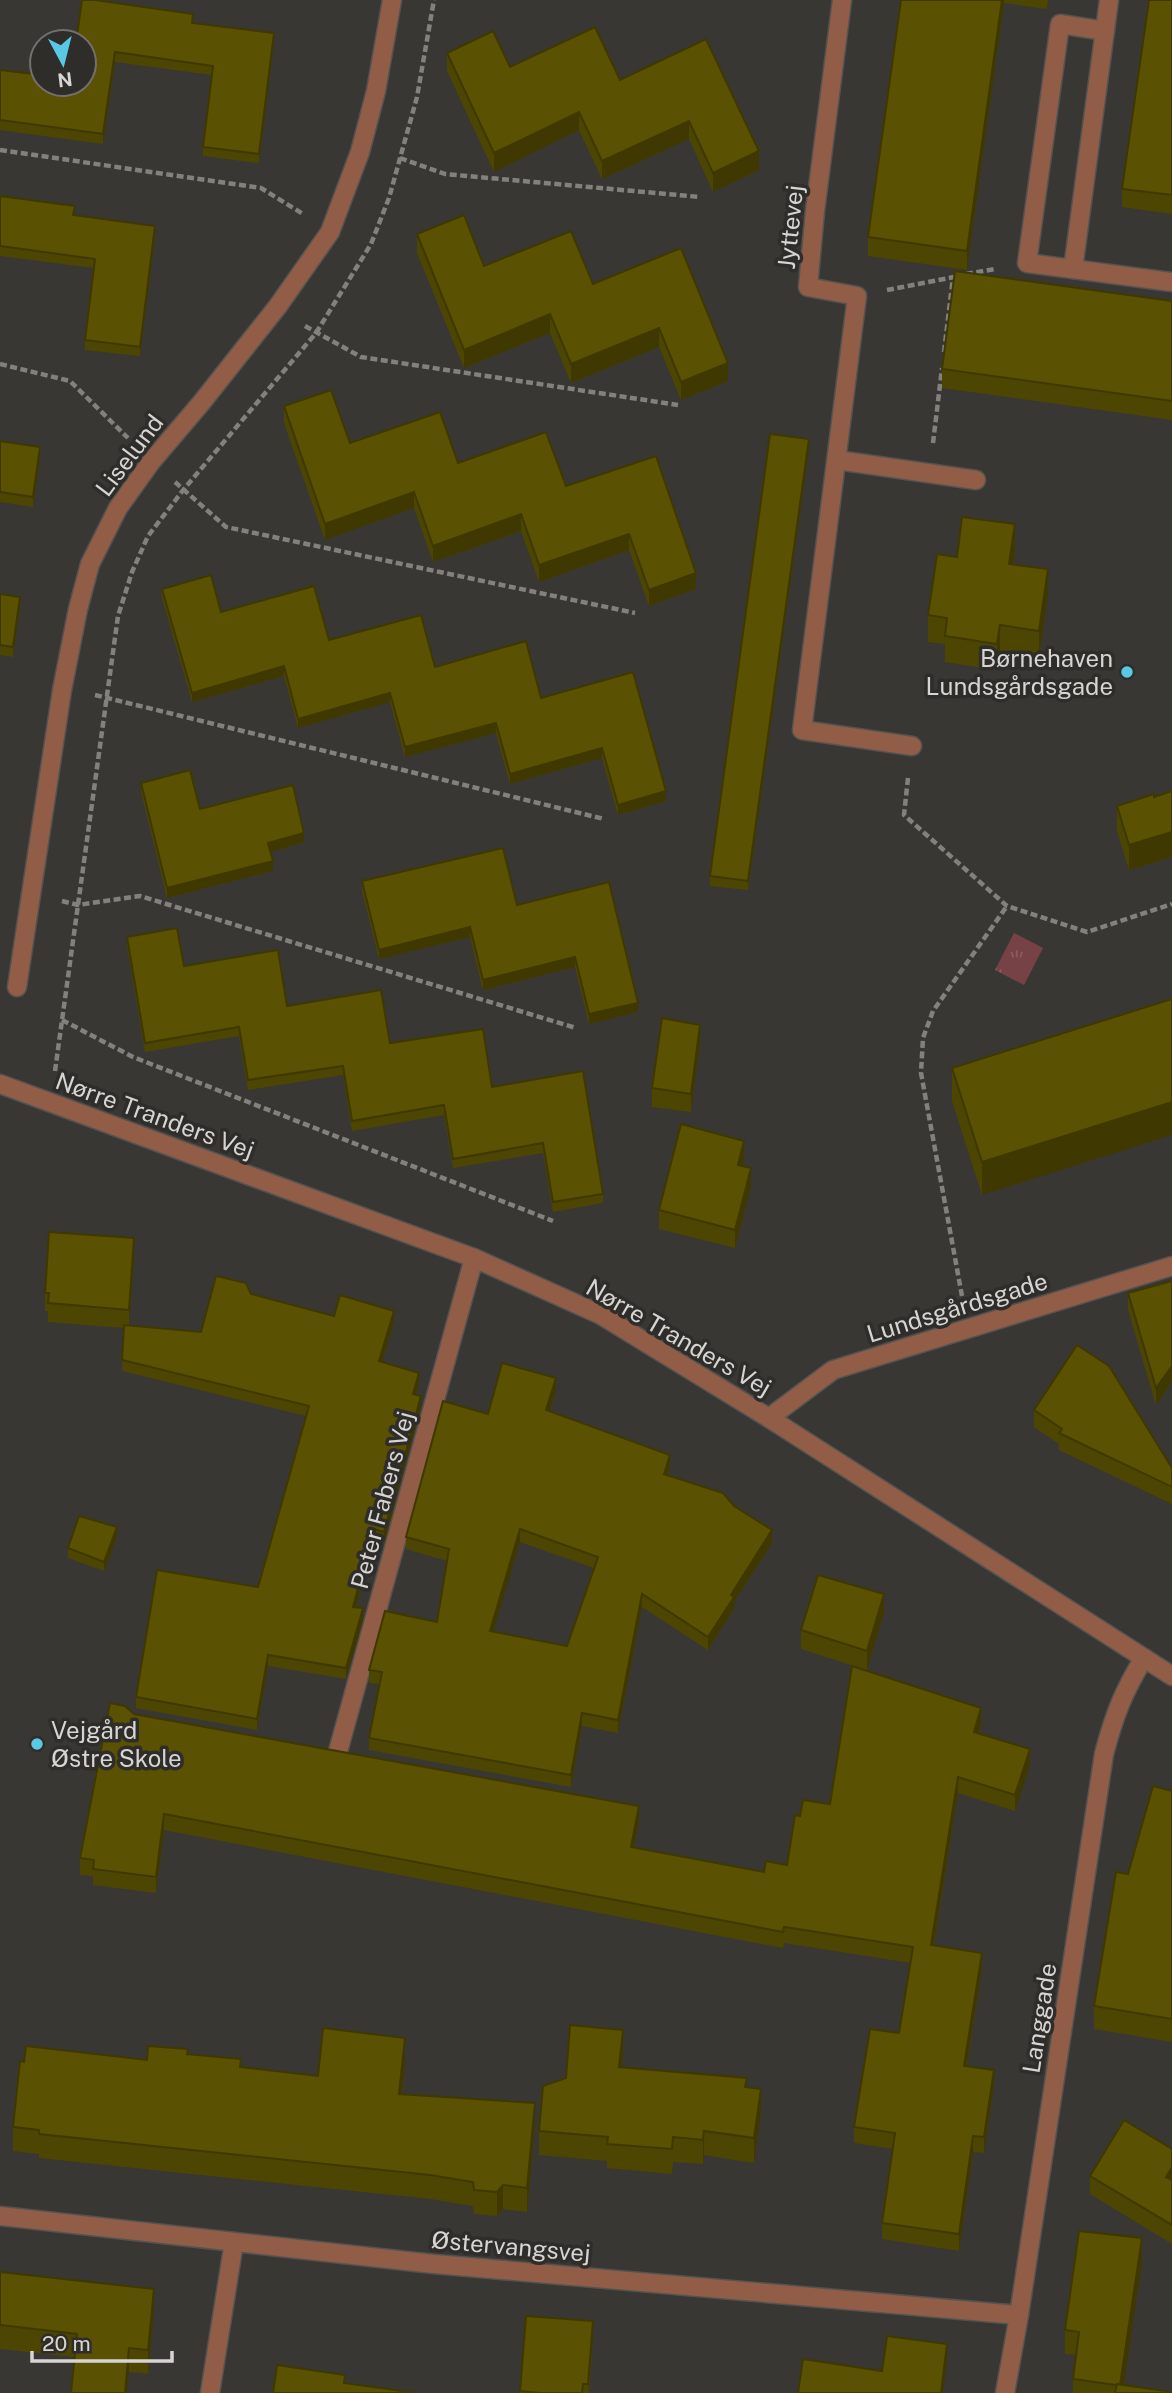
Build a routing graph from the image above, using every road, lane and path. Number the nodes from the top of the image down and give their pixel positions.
1 (392, 0) edge
2 (434, 0) edge
3 (842, 0) edge
4 (1109, 0) edge
5 (1105, 30) junction
6 (0, 150) edge
7 (360, 152) junction
8 (401, 159) junction
9 (700, 197) dead end
10 (330, 232) junction
11 (1027, 263) junction
12 (1073, 269) junction
13 (953, 277) junction
14 (1172, 282) edge
15 (857, 296) junction
16 (278, 306) junction
17 (316, 333) junction
18 (0, 364) edge
19 (678, 405) edge
20 (837, 460) junction
21 (151, 462) junction
22 (929, 474) junction
23 (976, 480) dead end
24 (184, 489) junction
25 (635, 613) dead end
26 (62, 690) junction
27 (106, 696) junction
28 (912, 746) joint
29 (604, 819) dead end
30 (31, 895) junction
31 (1172, 904) edge
32 (78, 905) junction
33 (1007, 906) junction
34 (17, 986) dead end
35 (62, 1020) junction
36 (576, 1028) dead end
37 (0, 1084) edge
38 (50, 1102) junction
39 (553, 1220) dead end
40 (474, 1258) junction
41 (1172, 1266) edge
42 (968, 1330) junction
43 (769, 1418) junction
44 (1144, 1658) junction
45 (1172, 1676) edge
46 (337, 1755) edge
47 (0, 2216) edge
48 (233, 2242) junction
49 (1019, 2315) junction
50 (210, 2393) edge
51 (1005, 2393) edge

1 - 7 street, Liselund
2 - 8 path
3 - 15 street, Jyttevej
4 - 5 street
5 - 11 street
5 - 12 street
6 - 10 path
7 - 8 path
7 - 10 street, Liselund
8 - 9 path
8 - 17 path
10 - 16 street, Liselund
11 - 12 street
11 - 13 path
12 - 14 street
13 - 15 path
13 - 22 path
15 - 20 street
16 - 17 path
16 - 21 street, Liselund
17 - 19 path
17 - 24 path
18 - 21 path
20 - 22 street
20 - 28 street
21 - 24 path
21 - 26 street, Liselund
22 - 23 street
24 - 25 path
24 - 27 path
26 - 27 path
26 - 30 street, Liselund
27 - 29 path
27 - 32 path
28 - 33 path
30 - 32 path
30 - 34 street, Liselund
31 - 33 path
32 - 35 path
32 - 36 path
33 - 42 path
35 - 38 path
35 - 39 path
37 - 38 street, Nørre Tranders Vej
38 - 40 street, Nørre Tranders Vej
40 - 43 street, Nørre Tranders Vej
40 - 46 street, Peter Fabers Vej
41 - 42 street, Lundsgårdsgade
42 - 43 street, Lundsgårdsgade
43 - 44 street, Nørre Tranders Vej
44 - 45 street, Nørre Tranders Vej
44 - 49 street, Langgade
47 - 48 street, Østervangsvej
48 - 49 street, Østervangsvej
48 - 50 street
49 - 51 street, Langgade

